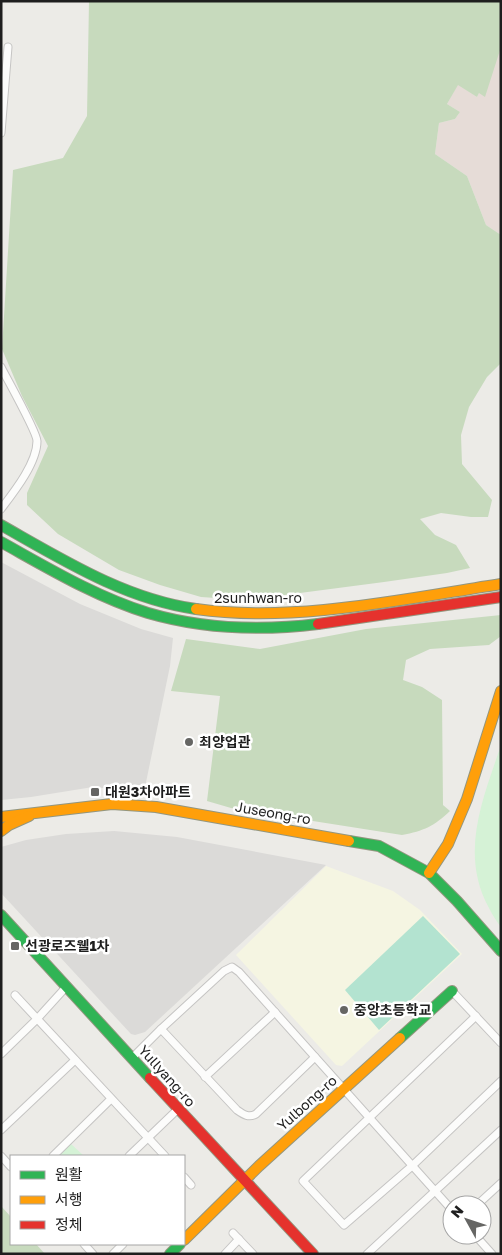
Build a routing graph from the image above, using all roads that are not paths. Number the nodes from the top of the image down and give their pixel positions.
1 (8, 47) dead end
2 (1, 134) edge
3 (1, 367) edge
4 (1, 509) edge
5 (1, 525) edge
6 (1, 542) edge
7 (501, 584) edge
8 (501, 597) edge
9 (501, 691) edge
10 (501, 713) edge
11 (484, 744) junction
12 (40, 812) junction
13 (1, 817) edge
14 (1, 831) edge
15 (429, 873) junction
16 (1, 915) edge
17 (501, 951) edge
18 (67, 986) junction
19 (452, 991) joint
20 (15, 995) dead end
21 (275, 1012) junction
22 (476, 1016) junction
23 (37, 1019) junction
24 (161, 1029) junction
25 (501, 1042) edge
26 (1, 1054) edge
27 (315, 1057) junction
28 (132, 1058) junction
29 (75, 1060) junction
30 (205, 1077) junction
31 (501, 1081) edge
32 (343, 1089) junction
33 (111, 1099) junction
34 (178, 1109) junction
35 (369, 1119) junction
36 (1, 1130) edge
37 (501, 1130) edge
38 (147, 1138) junction
39 (54, 1155) edge
40 (130, 1155) edge
41 (164, 1155) edge
42 (1, 1156) edge
43 (10, 1166) edge
44 (412, 1166) junction
45 (245, 1180) junction
46 (500, 1185) edge
47 (435, 1191) junction
48 (488, 1195) edge
49 (442, 1199) edge
50 (233, 1233) dead end
51 (185, 1239) edge
52 (239, 1239) junction
53 (122, 1245) edge
54 (179, 1245) edge
55 (113, 1254) edge
56 (170, 1254) edge
57 (224, 1254) edge
58 (253, 1254) edge
59 (313, 1254) edge
60 (367, 1254) edge

1 - 2 street
3 - 4 street
5 - 7 street, 2sunhwan-ro
6 - 8 street, 2sunhwan-ro
9 - 11 street
10 - 11 street
11 - 15 street
12 - 13 street, Juseong-ro
12 - 14 street
12 - 15 street, Juseong-ro
15 - 17 street, Juseong-ro
16 - 18 street, Yullyang-ro
18 - 23 street
18 - 28 street, Yullyang-ro
19 - 22 street
19 - 32 street, Yulbong-ro
20 - 23 street
21 - 24 street
21 - 27 street
21 - 30 street
22 - 25 street
22 - 35 street
23 - 26 street
23 - 29 street
24 - 28 street
24 - 30 street
27 - 30 street
27 - 32 street
28 - 34 street, Yullyang-ro
29 - 33 street
29 - 36 street
31 - 44 street
32 - 35 street
32 - 45 street, Yulbong-ro
33 - 38 street
33 - 39 street
34 - 38 street
34 - 45 street, Yullyang-ro
35 - 44 street
35 - 44 street
37 - 47 street
38 - 40 street
38 - 41 street
42 - 43 street
44 - 47 street
45 - 51 street, Yulbong-ro
45 - 59 street, Yullyang-ro
46 - 48 street
47 - 49 street
47 - 60 street
50 - 52 street
52 - 57 street
52 - 58 street
53 - 55 street
54 - 56 street

